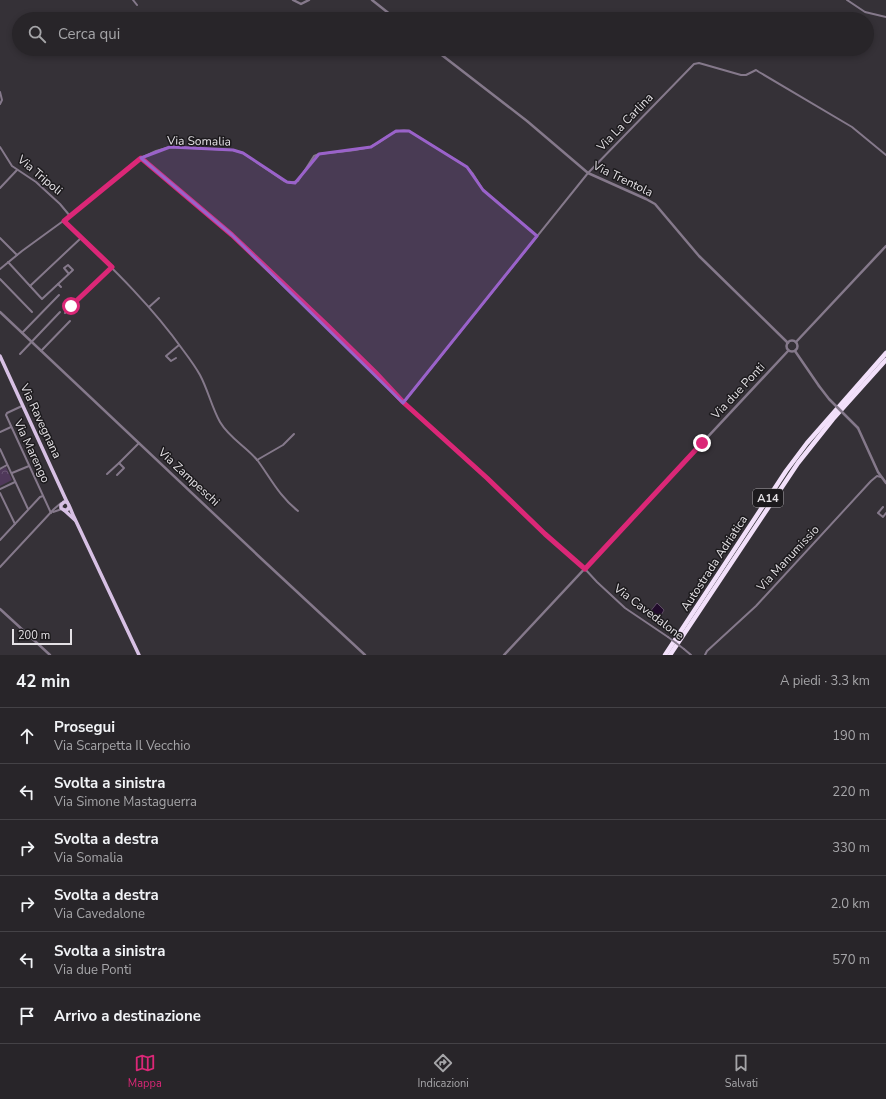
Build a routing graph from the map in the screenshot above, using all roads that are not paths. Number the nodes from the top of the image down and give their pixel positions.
1 (133, 0) edge
2 (293, 0) edge
3 (309, 0) edge
4 (372, 0) edge
5 (847, 0) edge
6 (138, 5) dead end
7 (387, 12) edge
8 (865, 12) edge
9 (874, 14) edge
10 (886, 17) edge
11 (443, 56) edge
12 (0, 92) edge
13 (0, 104) edge
14 (0, 147) edge
15 (886, 155) edge
16 (141, 158) junction
17 (17, 170) junction
18 (588, 172) junction
19 (0, 188) edge
20 (70, 216) junction
21 (64, 221) junction
22 (537, 236) junction
23 (0, 238) edge
24 (81, 238) junction
25 (886, 246) edge
26 (18, 255) junction
27 (8, 262) junction
28 (112, 267) junction
29 (0, 269) edge
30 (69, 274) junction
31 (0, 279) edge
32 (58, 284) junction
33 (30, 286) junction
34 (61, 287) dead end
35 (59, 295) dead end
36 (159, 298) dead end
37 (149, 307) junction
38 (0, 312) edge
39 (32, 312) dead end
40 (60, 312) dead end
41 (65, 313) dead end
42 (70, 321) dead end
43 (22, 333) junction
44 (32, 342) junction
45 (796, 342) junction
46 (788, 343) junction
47 (179, 344) junction
48 (788, 350) junction
49 (41, 351) junction
50 (795, 351) junction
51 (886, 353) edge
52 (20, 354) dead end
53 (0, 356) edge
54 (176, 358) dead end
55 (886, 360) edge
56 (403, 402) junction
57 (23, 406) junction
58 (11, 427) junction
59 (0, 432) edge
60 (294, 434) dead end
61 (139, 443) junction
62 (0, 449) edge
63 (257, 460) junction
64 (119, 463) junction
65 (7, 465) junction
66 (29, 466) junction
67 (0, 469) edge
68 (11, 474) junction
69 (107, 474) dead end
70 (117, 475) dead end
71 (883, 480) junction
72 (15, 482) junction
73 (886, 483) edge
74 (0, 489) edge
75 (0, 493) edge
76 (43, 496) junction
77 (64, 502) junction
78 (69, 506) junction
79 (883, 507) dead end
80 (28, 510) junction
81 (63, 510) junction
82 (298, 511) dead end
83 (52, 512) junction
84 (886, 513) edge
85 (76, 521) junction
86 (15, 524) junction
87 (0, 540) edge
88 (0, 567) edge
89 (585, 569) junction
90 (0, 609) edge
91 (50, 655) edge
92 (139, 655) edge
93 (365, 655) edge
94 (504, 655) edge
95 (665, 655) edge
96 (670, 655) edge
97 (691, 655) edge
98 (705, 655) edge

1 - 6 street
2 - 3 street
4 - 7 street
5 - 8 street
9 - 10 street
11 - 18 street, Via Trentola
12 - 13 street
14 - 17 street, Via Tripoli
15 - 18 street, Via La Carlina
16 - 20 street, Via Somalia
16 - 22 street, Via Somalia
16 - 56 street, Via Cavedalone
17 - 19 street
17 - 20 street, Via Tripoli
18 - 22 street, Via La Carlina
18 - 46 street, Via Trentola
20 - 21 street, Via Somalia
21 - 24 street
21 - 26 street, Via Somalia
22 - 56 street, Via La Carlina
23 - 26 street
24 - 28 street
24 - 33 street
25 - 45 street
26 - 27 street, Via Somalia
27 - 29 street, Via Somalia
27 - 33 street
28 - 37 street
28 - 41 street
30 - 30 street
30 - 32 street
31 - 39 street
32 - 33 street
32 - 34 street
35 - 43 street
36 - 37 street
37 - 47 street
38 - 43 street, Via Zampeschi
40 - 44 street
42 - 49 street
43 - 44 street, Via Zampeschi
44 - 49 street, Via Zampeschi
44 - 52 street
45 - 46 street
45 - 50 street
46 - 48 street
47 - 54 street
47 - 63 street
48 - 50 street
48 - 89 street, Via due Ponti
49 - 61 street, Via Zampeschi
50 - 71 street, bridge
51 - 95 highway, Autostrada Adriatica / A14
53 - 57 main road, Via Ravegnana
55 - 96 highway, Autostrada Adriatica / A14
56 - 89 street, Via Cavedalone
57 - 58 street, Via Marengo
57 - 77 main road, Via Ravegnana
58 - 59 street
58 - 66 street, Via Marengo
60 - 63 street
61 - 64 street
61 - 93 street, Via Zampeschi
62 - 65 street
63 - 82 street
64 - 69 street
64 - 70 street
65 - 67 street
65 - 68 street
66 - 68 street
66 - 76 street, Via Marengo
68 - 72 street
71 - 73 street
71 - 98 street, Via Manumissio
72 - 74 street
72 - 80 street
75 - 86 street
76 - 80 street
76 - 83 street, Via Marengo
77 - 78 main road
77 - 81 main road
77 - 83 street
78 - 81 main road
78 - 85 main road
79 - 84 street
80 - 86 street
81 - 83 street
81 - 85 main road
83 - 88 street
85 - 92 main road
86 - 87 street
89 - 94 street, Via due Ponti
89 - 97 street, Via Cavedalone, bridge
90 - 91 street

